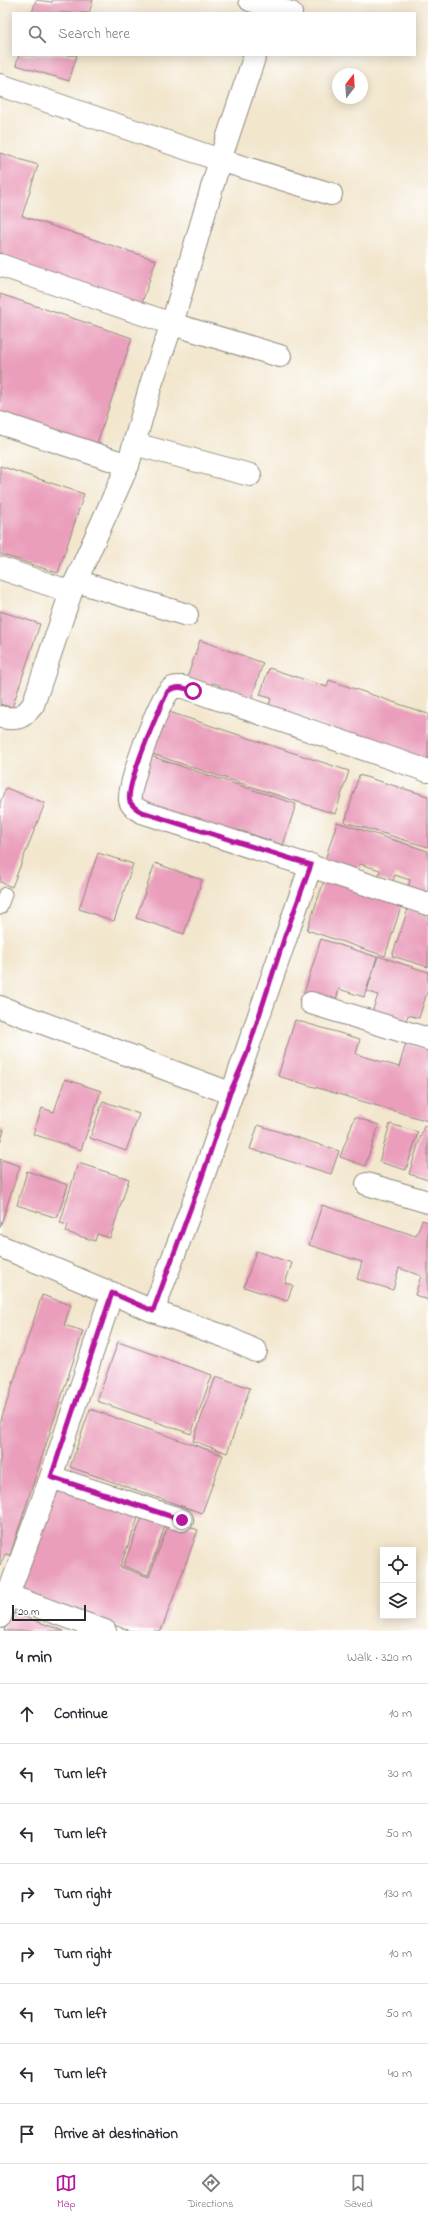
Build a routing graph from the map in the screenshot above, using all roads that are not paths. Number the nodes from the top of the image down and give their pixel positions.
1 (250, 0) edge
2 (276, 8) edge
3 (255, 56) edge
4 (0, 85) edge
5 (220, 160) junction
6 (331, 194) dead end
7 (0, 265) edge
8 (172, 324) junction
9 (280, 356) dead end
10 (0, 423) edge
11 (134, 444) junction
12 (128, 465) junction
13 (250, 475) dead end
14 (0, 568) edge
15 (73, 587) junction
16 (187, 615) dead end
17 (0, 717) edge
18 (428, 771) edge
19 (311, 865) junction
20 (5, 894) dead end
21 (428, 904) edge
22 (0, 908) edge
23 (311, 1003) dead end
24 (0, 1007) edge
25 (428, 1039) edge
26 (230, 1093) junction
27 (367, 1184) dead end
28 (428, 1202) edge
29 (0, 1246) edge
30 (112, 1293) junction
31 (153, 1311) junction
32 (256, 1351) dead end
33 (51, 1477) junction
34 (182, 1520) dead end
35 (7, 1595) junction
36 (0, 1617) edge
37 (105, 1631) edge

1 - 2 street
3 - 5 street
4 - 5 street
5 - 6 street
5 - 8 street
7 - 8 street
8 - 9 street
8 - 11 street
10 - 12 street
11 - 12 street
11 - 13 street
12 - 15 street
14 - 15 street
15 - 16 street
15 - 17 street
18 - 19 street
19 - 21 street
19 - 26 street
20 - 22 lane
23 - 25 street
24 - 26 street
26 - 31 street
27 - 28 street
29 - 30 street
30 - 31 street
30 - 33 street
31 - 32 street
33 - 34 street
33 - 35 street
35 - 36 street
35 - 37 street

